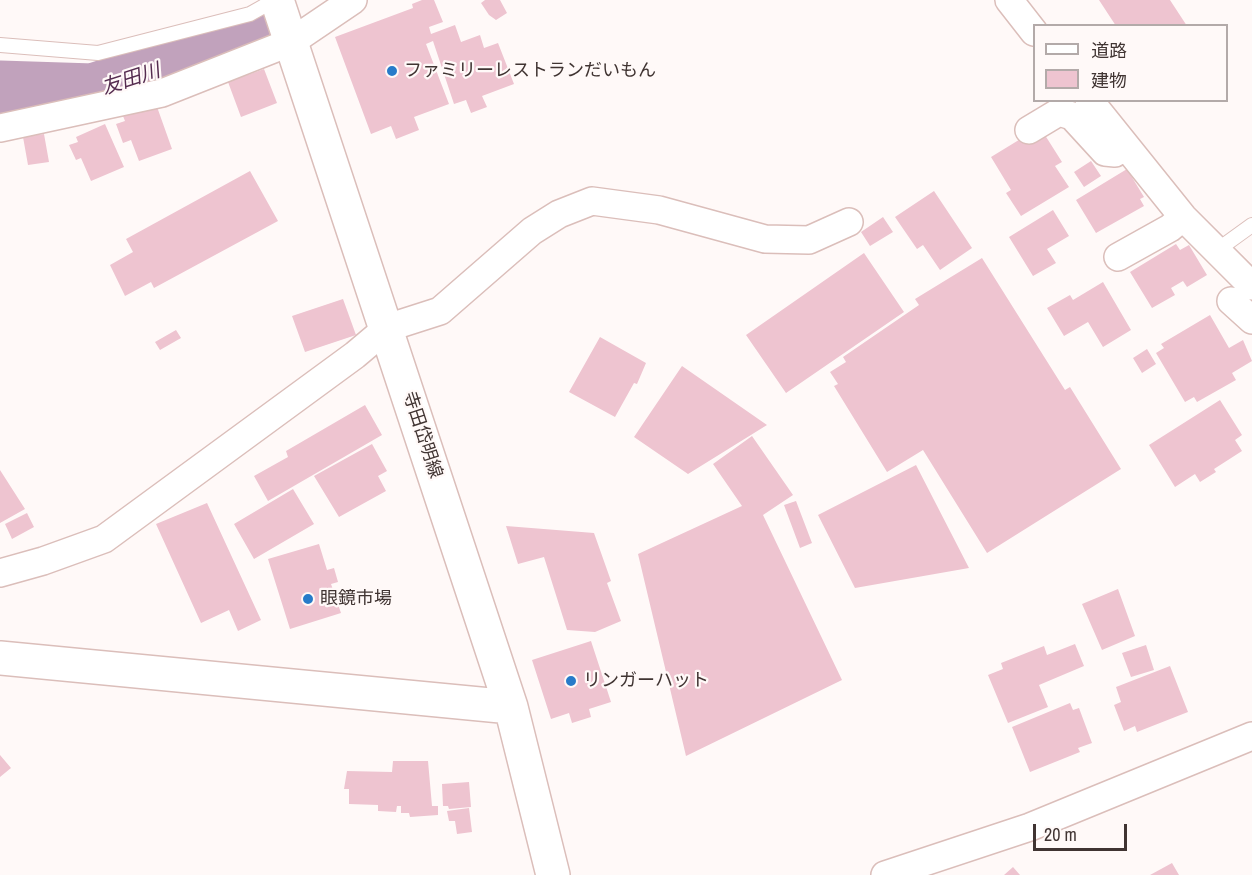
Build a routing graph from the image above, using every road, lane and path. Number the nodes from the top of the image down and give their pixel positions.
1 (276, 0) edge
2 (353, 0) edge
3 (1009, 0) edge
4 (1033, 30) edge
5 (291, 42) junction
6 (0, 45) edge
7 (1091, 102) edge
8 (0, 128) edge
9 (1029, 130) dead end
10 (1125, 145) junction
11 (1183, 217) junction
12 (849, 222) dead end
13 (1252, 225) edge
14 (1216, 251) junction
15 (1118, 257) dead end
16 (1242, 294) edge
17 (1252, 320) edge
18 (387, 328) junction
19 (0, 573) edge
20 (0, 658) edge
21 (511, 707) junction
22 (1252, 736) edge
23 (899, 873) edge
24 (553, 875) edge

1 - 5 main road, 寺田岱明線
1 - 6 lane
2 - 5 street
3 - 4 street
5 - 8 street
5 - 18 main road, 寺田岱明線
7 - 10 street
9 - 10 street
10 - 11 street
11 - 14 street
11 - 15 street
12 - 18 street
13 - 14 lane
14 - 16 street
16 - 17 street
18 - 19 street
18 - 21 main road, 寺田岱明線
20 - 21 main road
21 - 24 main road, 寺田岱明線
22 - 23 street

